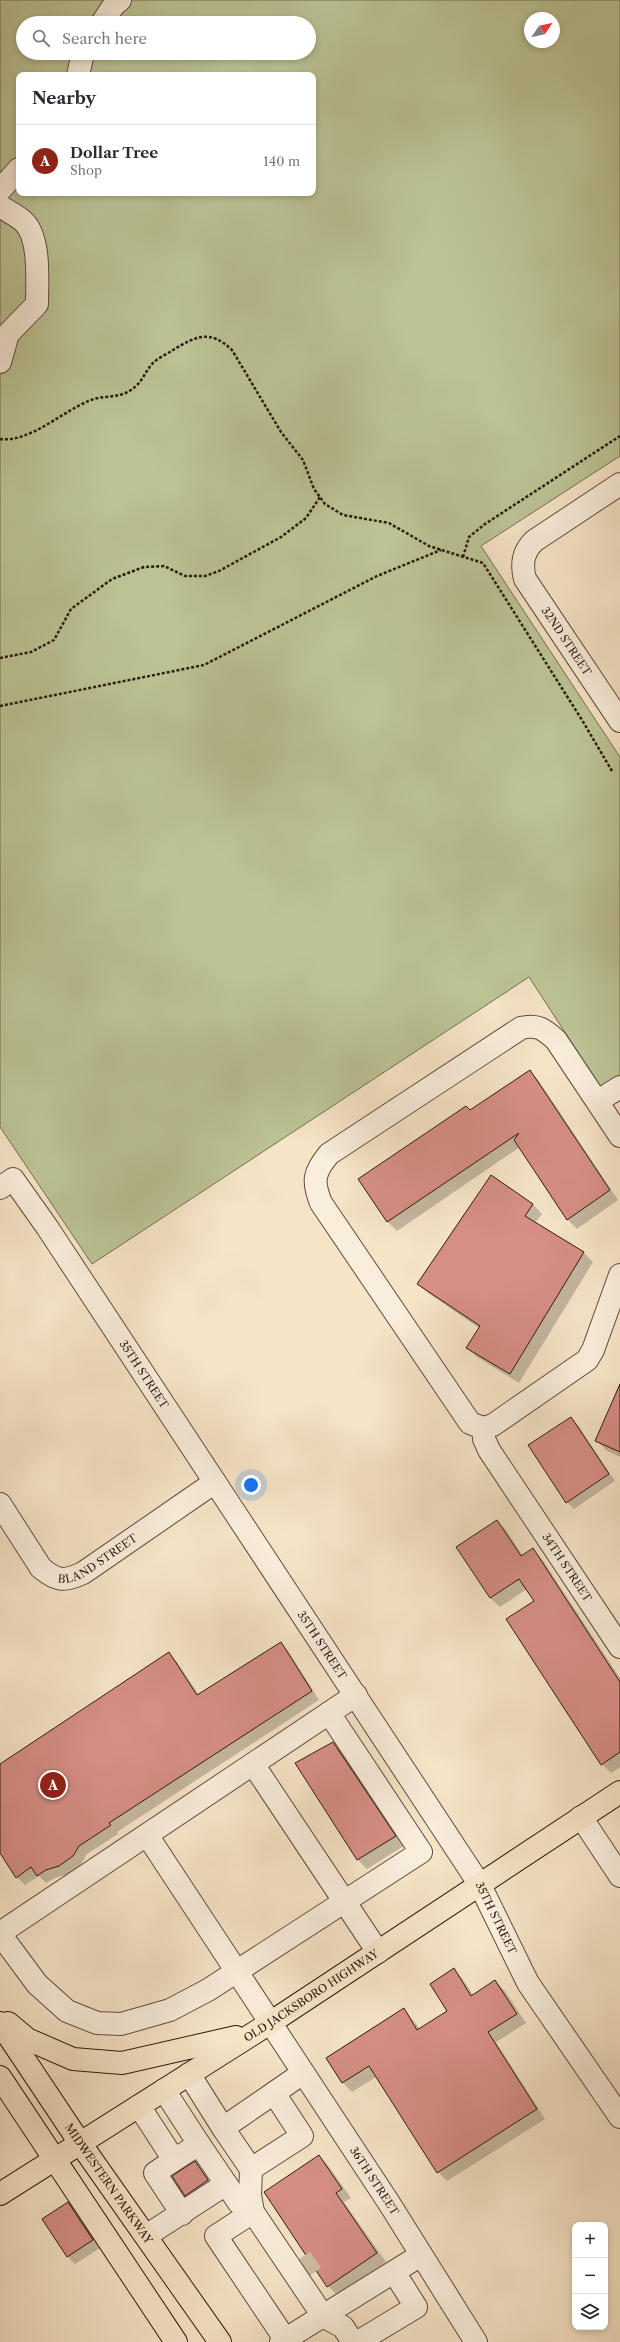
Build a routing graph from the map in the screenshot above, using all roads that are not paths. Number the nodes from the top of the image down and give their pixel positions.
1 (120, 0) edge
2 (107, 16) edge
3 (81, 60) edge
4 (79, 72) edge
5 (16, 172) edge
6 (0, 190) edge
7 (0, 206) edge
8 (0, 362) edge
9 (620, 484) edge
10 (620, 721) edge
11 (620, 1087) edge
12 (609, 1109) edge
13 (620, 1136) edge
14 (7, 1183) edge
15 (620, 1275) edge
16 (483, 1428) junction
17 (215, 1482) junction
18 (0, 1504) edge
19 (620, 1647) edge
20 (356, 1695) junction
21 (329, 1713) junction
22 (253, 1764) junction
23 (620, 1792) edge
24 (581, 1817) junction
25 (147, 1835) junction
26 (620, 1876) edge
27 (480, 1885) junction
28 (344, 1902) junction
29 (0, 1934) edge
30 (378, 1952) junction
31 (236, 1972) junction
32 (0, 2016) edge
33 (0, 2022) edge
34 (262, 2028) junction
35 (303, 2073) junction
36 (189, 2074) junction
37 (0, 2077) edge
38 (164, 2090) junction
39 (274, 2093) junction
40 (139, 2106) junction
41 (620, 2117) edge
42 (223, 2128) junction
43 (80, 2143) junction
44 (199, 2144) junction
45 (55, 2160) junction
46 (174, 2160) junction
47 (251, 2169) junction
48 (226, 2184) junction
49 (0, 2194) edge
50 (253, 2212) junction
51 (182, 2214) junction
52 (146, 2236) junction
53 (276, 2246) junction
54 (421, 2255) junction
55 (394, 2272) junction
56 (319, 2309) junction
57 (283, 2341) edge
58 (176, 2342) edge
59 (220, 2342) edge
60 (354, 2342) edge
61 (358, 2342) edge
62 (476, 2342) edge

1 - 2 street
3 - 4 street
5 - 6 street
7 - 8 street
9 - 10 street, 32ND STREET
11 - 12 street
12 - 13 street
12 - 16 street
14 - 17 street, 35TH STREET
15 - 16 street
16 - 19 street, 34TH STREET
17 - 18 street, BLAND STREET
17 - 20 street, 35TH STREET
20 - 21 street
20 - 27 street, 35TH STREET
21 - 22 street
21 - 28 street
22 - 25 street
22 - 28 street
23 - 24 main road, OLD JACKSBORO HIGHWAY
24 - 26 street
24 - 27 main road, OLD JACKSBORO HIGHWAY
25 - 29 street
25 - 31 street, 36TH STREET
27 - 30 main road, OLD JACKSBORO HIGHWAY
27 - 41 street, 35TH STREET
28 - 30 street
28 - 31 street
29 - 31 street
30 - 34 main road, OLD JACKSBORO HIGHWAY
31 - 34 street, 36TH STREET
32 - 34 main road
33 - 43 main road, MIDWESTERN PARKWAY
34 - 35 street, 36TH STREET
34 - 36 main road, OLD JACKSBORO HIGHWAY
35 - 39 street
35 - 54 street, 36TH STREET
36 - 38 main road, OLD JACKSBORO HIGHWAY
36 - 42 street
37 - 45 main road
38 - 40 main road, OLD JACKSBORO HIGHWAY
38 - 44 street
39 - 42 street
39 - 47 street
40 - 43 main road, OLD JACKSBORO HIGHWAY
40 - 46 street
42 - 47 street
43 - 45 main road, OLD JACKSBORO HIGHWAY
43 - 52 main road, MIDWESTERN PARKWAY
44 - 46 street
44 - 48 street
45 - 49 main road, OLD JACKSBORO HIGHWAY
45 - 58 main road
46 - 51 street
47 - 50 street
48 - 50 street
48 - 51 street
50 - 53 street
50 - 57 street
51 - 52 street
52 - 59 main road, MIDWESTERN PARKWAY
53 - 56 street
53 - 56 street
54 - 55 street
54 - 62 street, 36TH STREET
55 - 56 street
55 - 61 street
56 - 57 street
56 - 60 street

